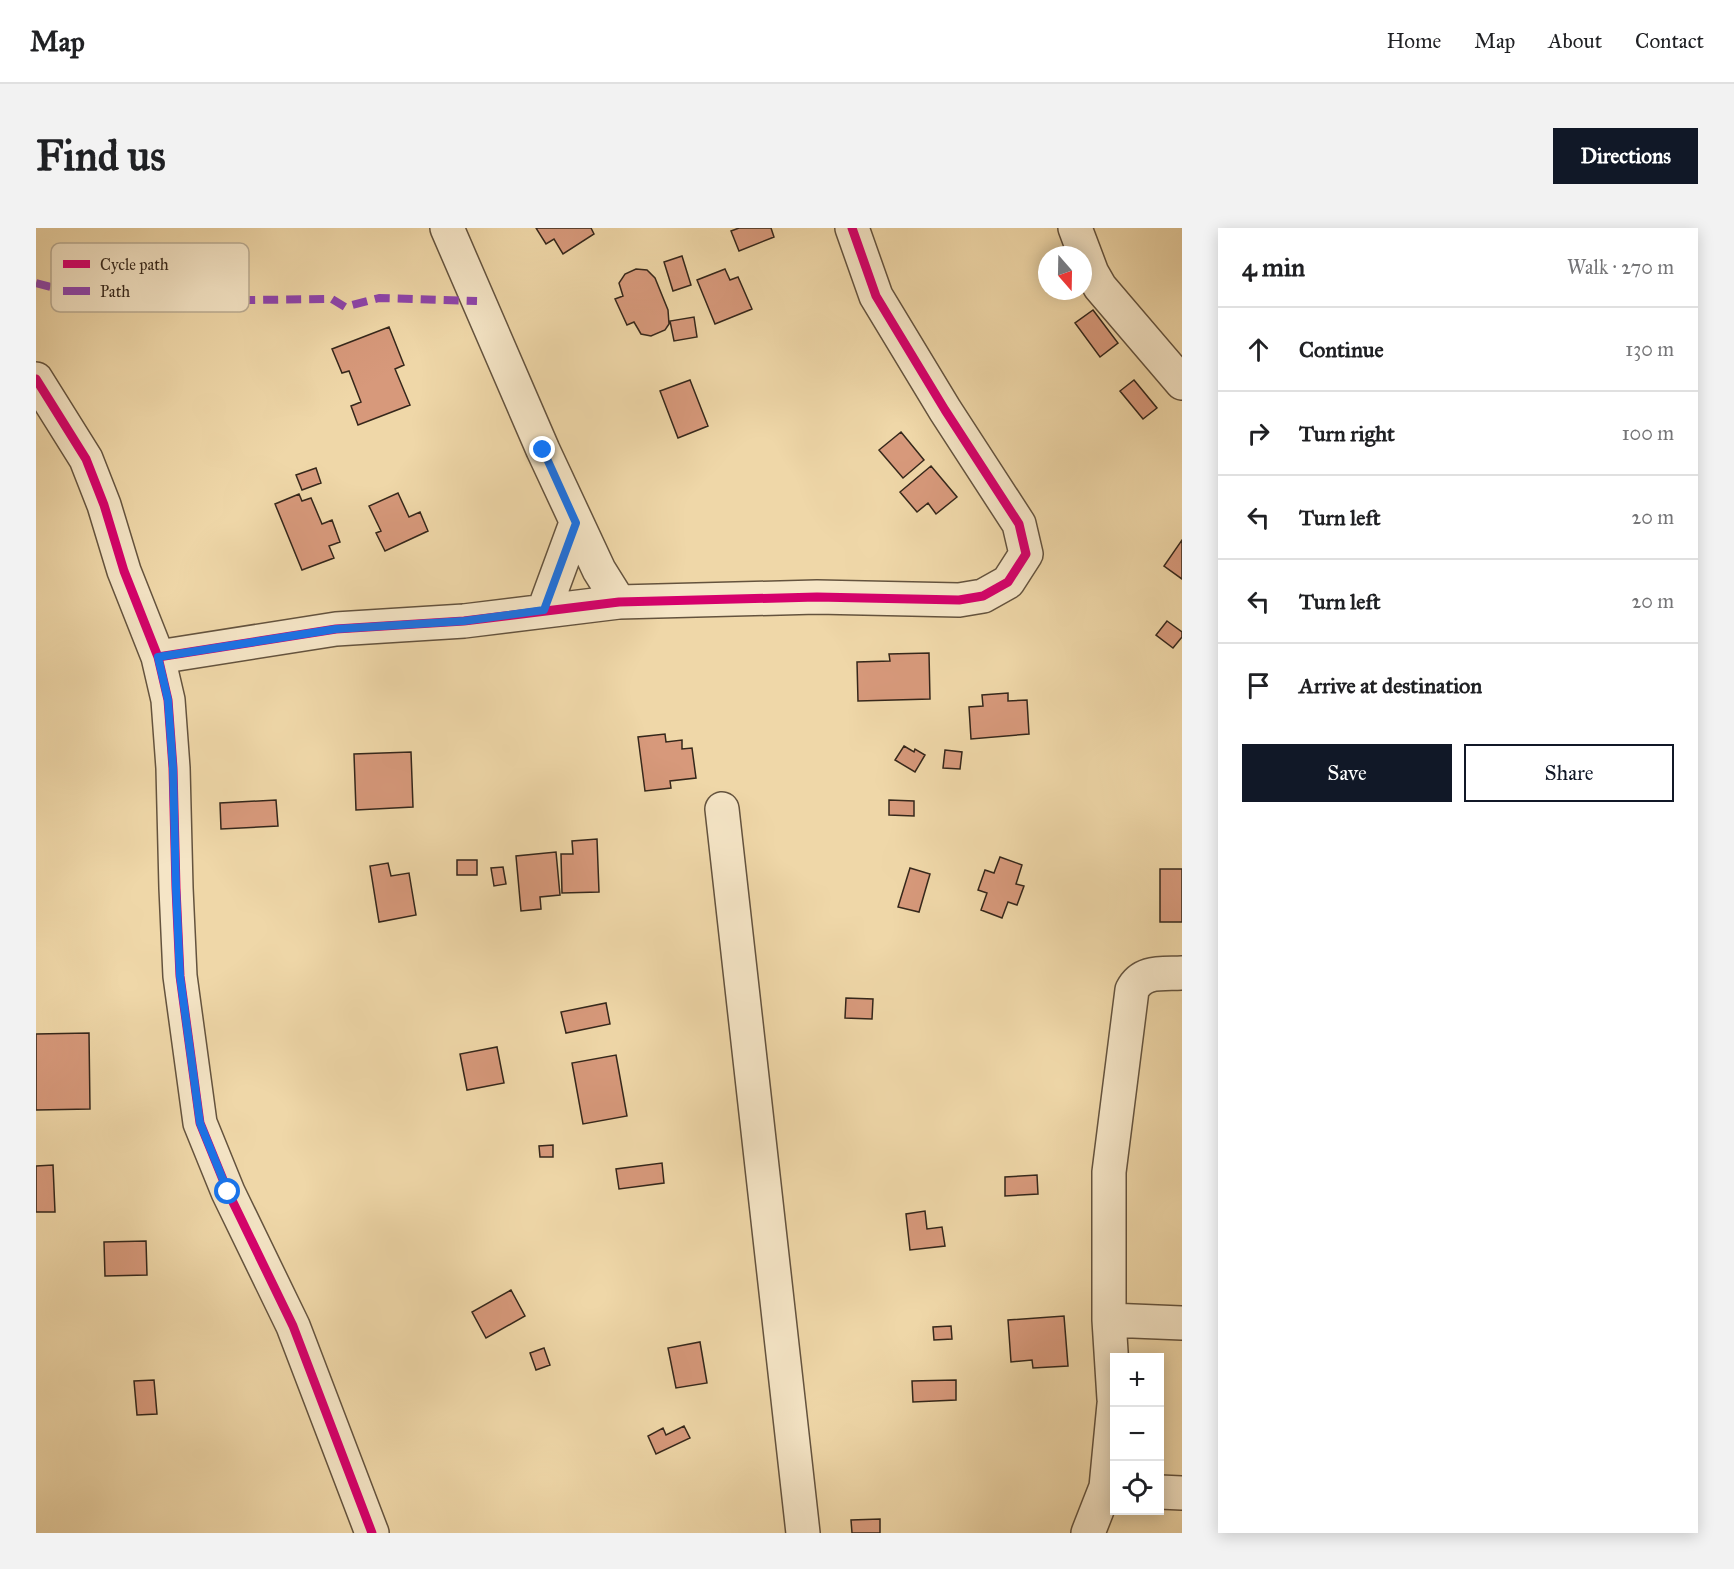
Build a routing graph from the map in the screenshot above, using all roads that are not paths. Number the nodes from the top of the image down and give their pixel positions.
1 (447, 228) edge
2 (852, 228) edge
3 (1075, 228) edge
4 (36, 379) edge
5 (1182, 383) edge
6 (576, 523) junction
7 (619, 602) junction
8 (544, 610) junction
9 (158, 657) junction
10 (722, 808) dead end
11 (1182, 973) edge
12 (1109, 1320) junction
13 (1182, 1323) edge
14 (1111, 1353) edge
15 (1114, 1407) edge
16 (1111, 1461) edge
17 (1110, 1488) edge
18 (1164, 1492) edge
19 (1182, 1493) edge
20 (372, 1533) edge
21 (803, 1533) edge
22 (1088, 1533) edge

1 - 6 street
2 - 7 street
3 - 5 street
4 - 9 street
6 - 7 street
6 - 8 street
7 - 8 street
8 - 9 street
9 - 20 street
10 - 21 street
11 - 12 street
12 - 13 street
12 - 14 street
15 - 16 street
17 - 22 street
18 - 19 street

